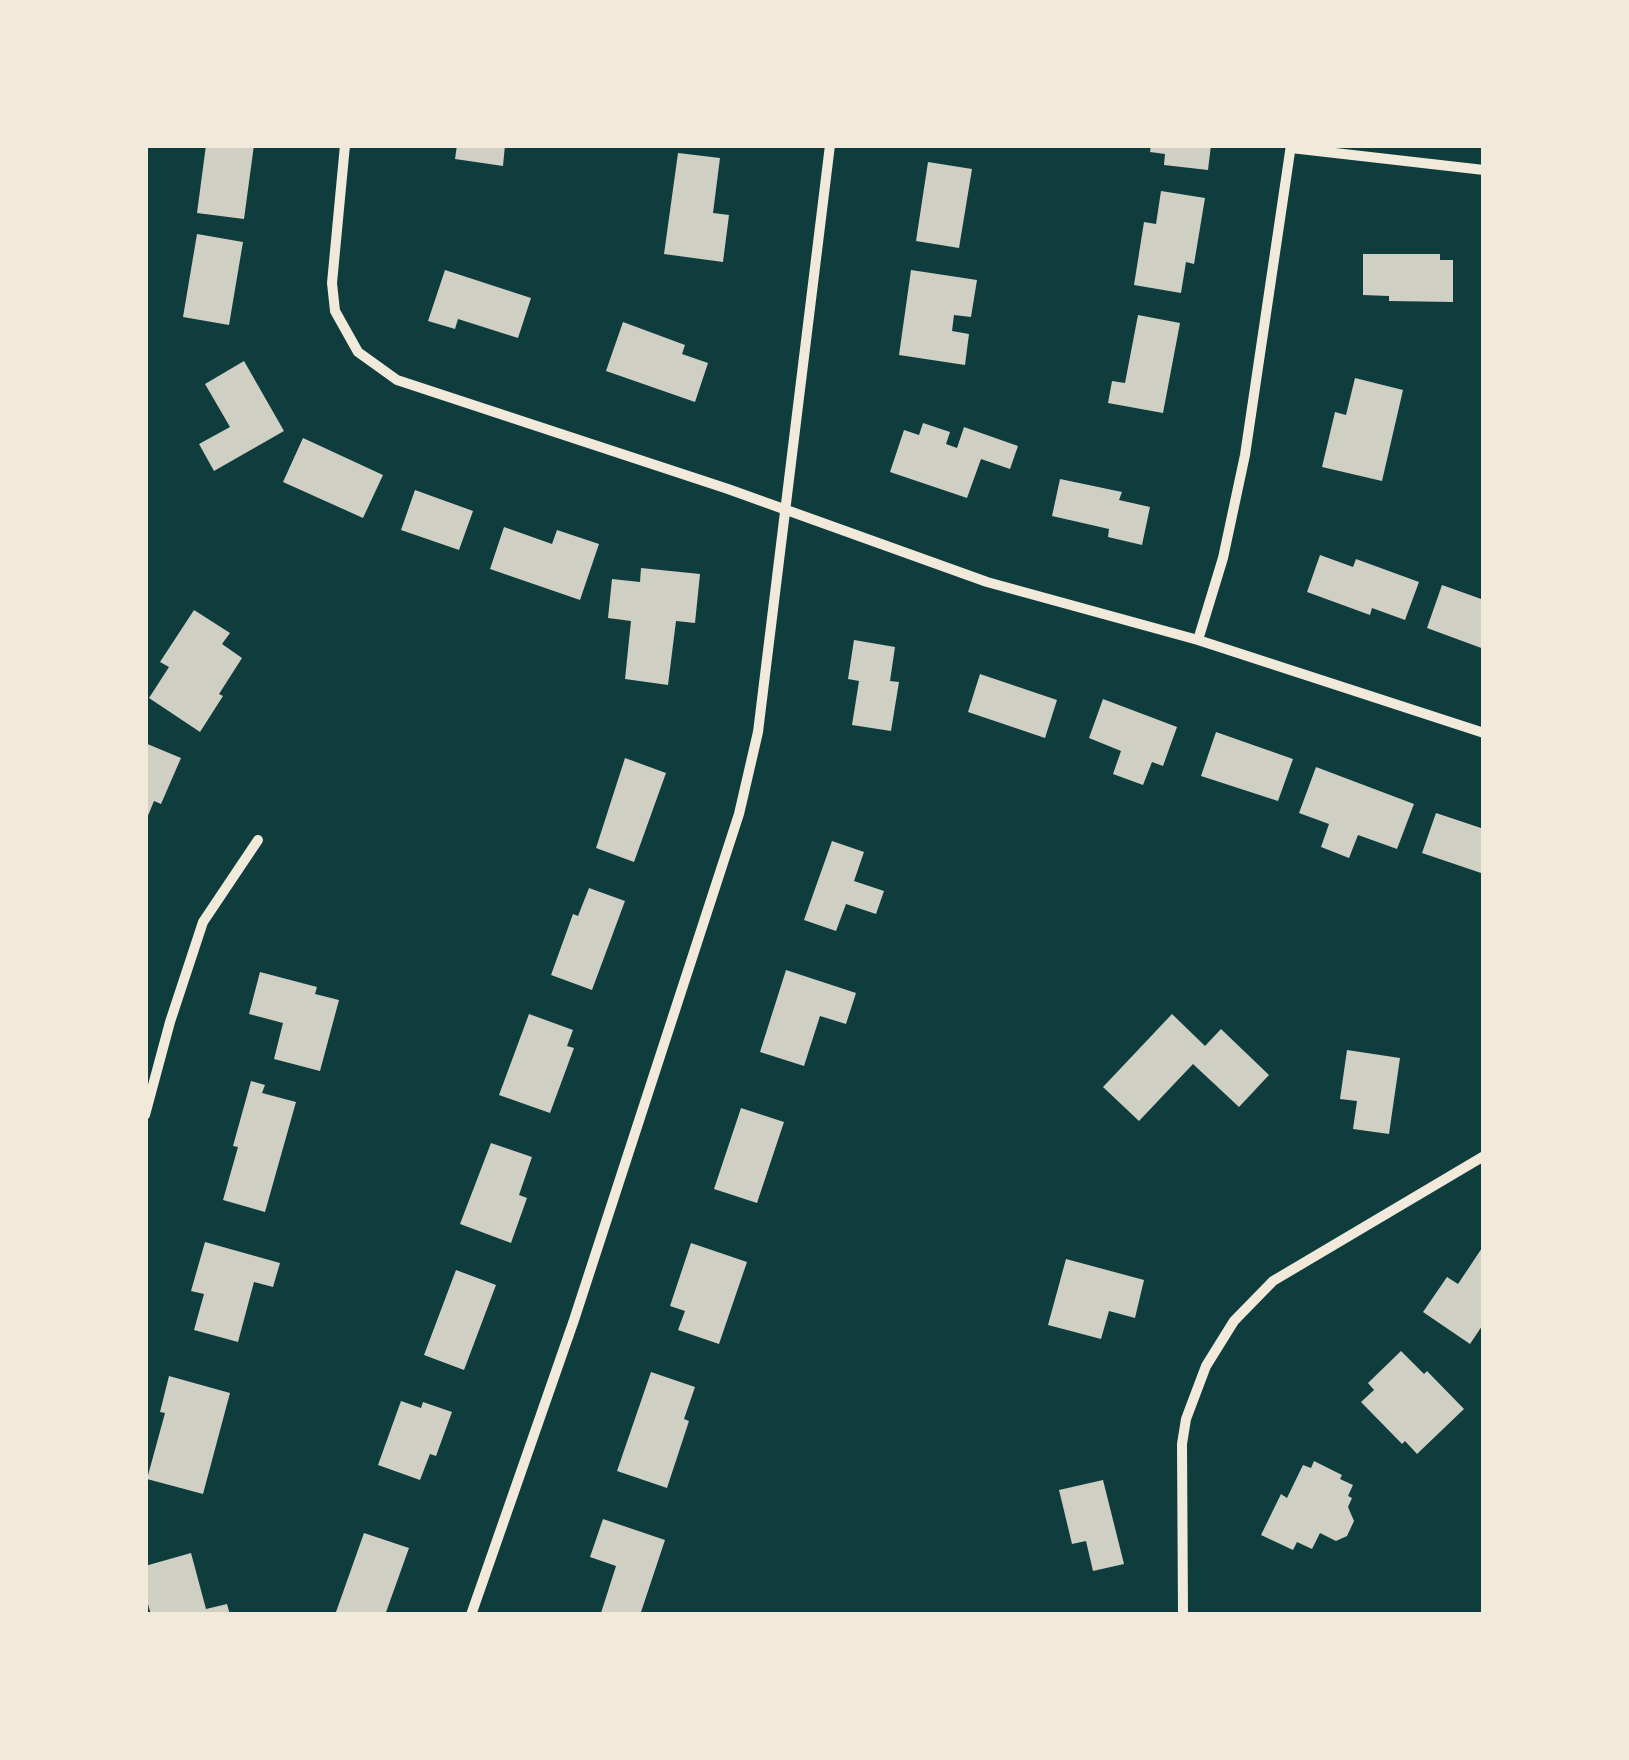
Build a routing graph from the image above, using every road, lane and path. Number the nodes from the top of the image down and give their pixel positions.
1 (345, 145) edge
2 (830, 145) edge
3 (1291, 146) edge
4 (1484, 170) edge
5 (784, 511) junction
6 (1198, 640) junction
7 (1484, 733) edge
8 (258, 840) dead end
9 (145, 1115) edge
10 (1484, 1156) edge
11 (471, 1615) edge
12 (1183, 1615) edge

1 - 5 street
2 - 5 street
3 - 4 street
3 - 6 street
5 - 6 street
5 - 11 street
6 - 7 street
8 - 9 street
10 - 12 street

